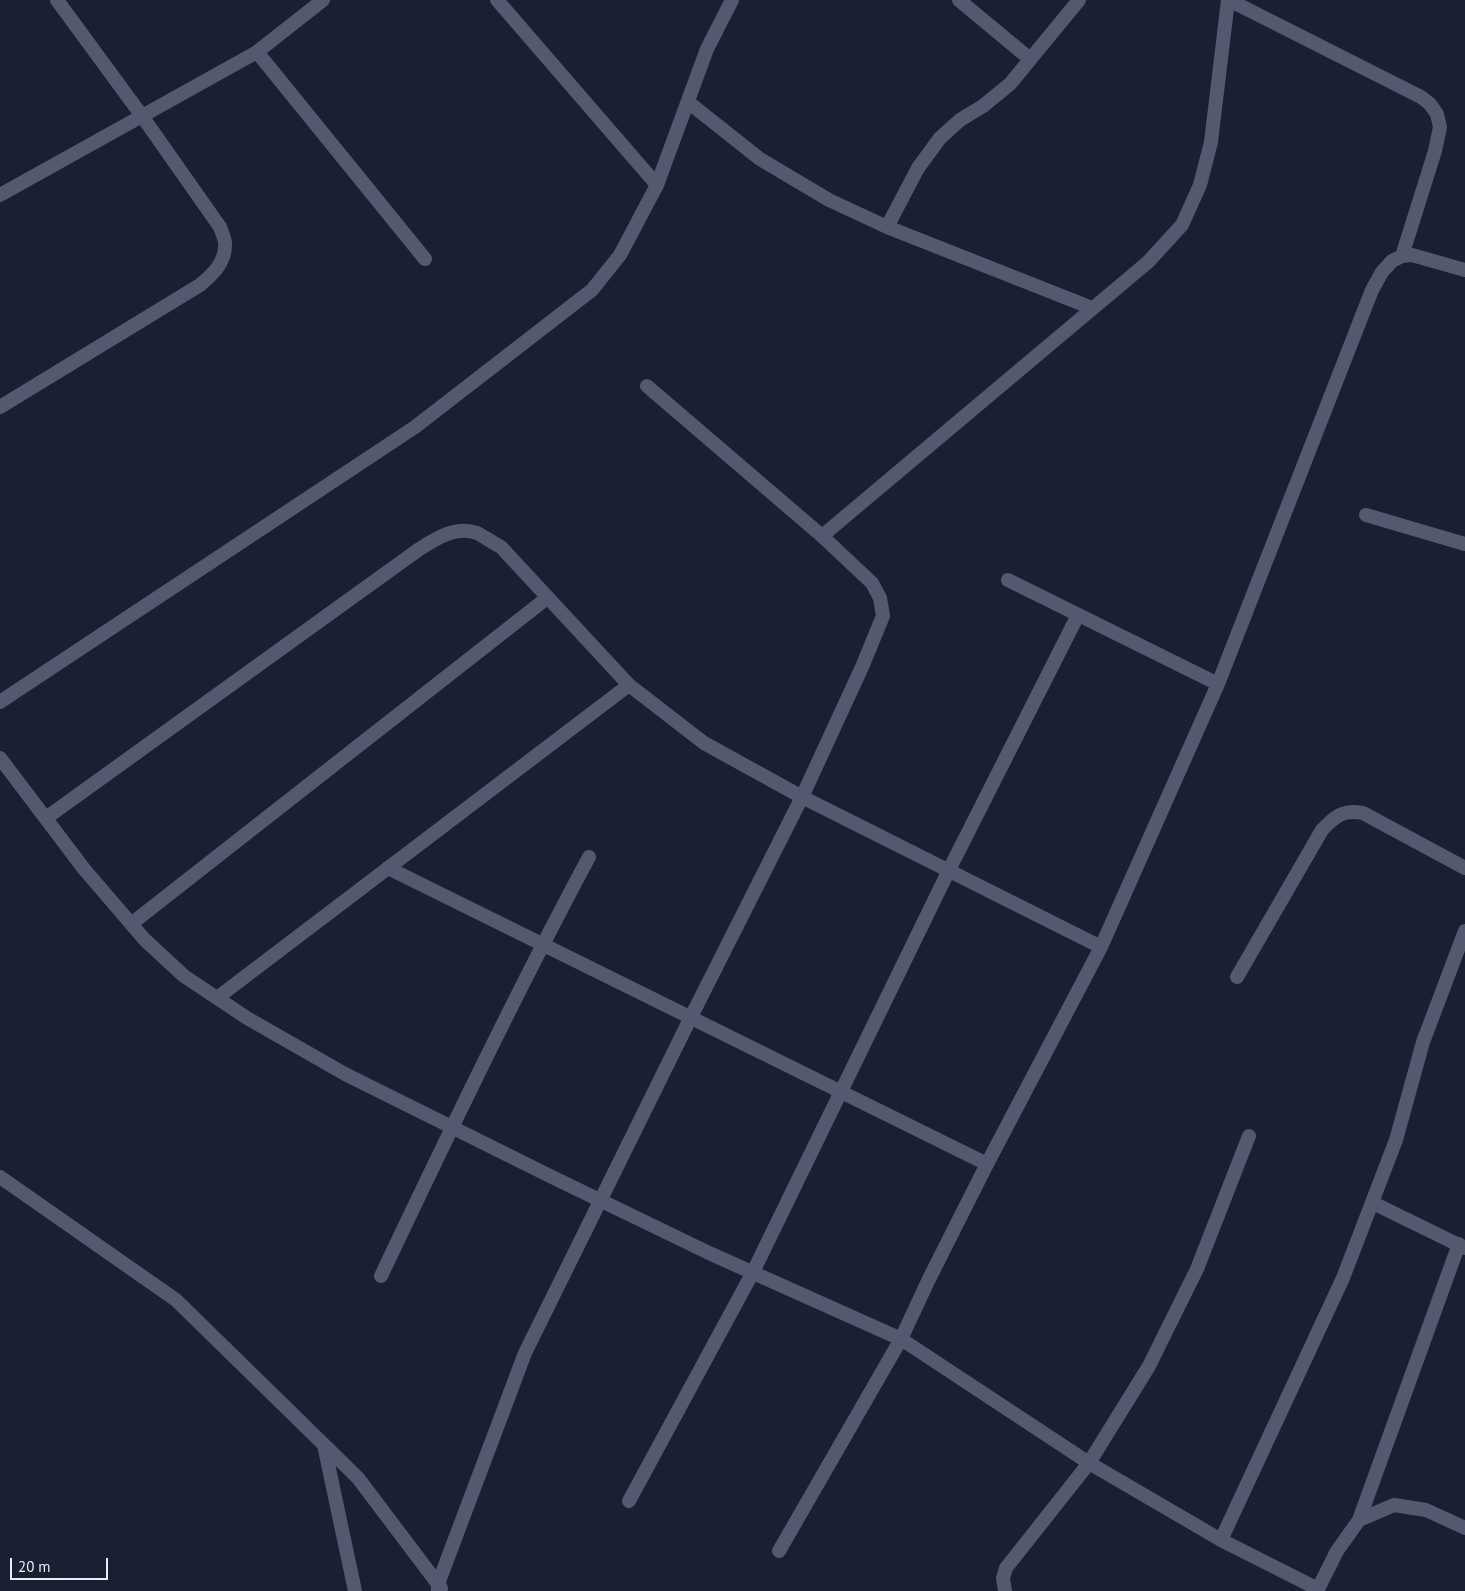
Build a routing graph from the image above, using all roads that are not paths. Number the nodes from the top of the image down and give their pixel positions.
1 (58, 0) edge
2 (323, 0) edge
3 (497, 0) edge
4 (732, 0) edge
5 (959, 0) edge
6 (1079, 0) edge
7 (1229, 0) edge
8 (257, 52) junction
9 (1030, 59) junction
10 (688, 102) junction
11 (142, 116) junction
12 (657, 185) junction
13 (0, 195) edge
14 (887, 226) junction
15 (1402, 256) junction
16 (425, 259) dead end
17 (1465, 270) edge
18 (1092, 308) junction
19 (647, 386) dead end
20 (0, 407) edge
21 (1366, 515) dead end
22 (822, 536) junction
23 (1465, 544) edge
24 (1008, 580) dead end
25 (547, 598) junction
26 (1078, 615) junction
27 (1218, 684) junction
28 (629, 685) junction
29 (0, 702) edge
30 (0, 758) edge
31 (802, 797) junction
32 (46, 818) junction
33 (589, 857) dead end
34 (388, 868) junction
35 (1465, 868) edge
36 (949, 870) junction
37 (132, 924) junction
38 (1465, 931) edge
39 (542, 944) junction
40 (1101, 947) junction
41 (1237, 977) dead end
42 (217, 998) junction
43 (691, 1018) junction
44 (841, 1092) junction
45 (452, 1127) junction
46 (1249, 1136) dead end
47 (987, 1164) junction
48 (0, 1177) edge
49 (601, 1201) junction
50 (1373, 1203) junction
51 (1462, 1246) edge
52 (753, 1272) junction
53 (381, 1276) dead end
54 (901, 1339) junction
55 (324, 1445) junction
56 (1089, 1463) junction
57 (629, 1501) dead end
58 (1359, 1520) junction
59 (1465, 1528) edge
60 (1221, 1540) junction
61 (779, 1551) dead end
62 (440, 1589) edge
63 (1318, 1590) edge
64 (355, 1591) edge
65 (1005, 1591) edge

1 - 11 street
2 - 8 street
3 - 12 street
4 - 10 street
5 - 9 street
6 - 9 street
7 - 15 street
7 - 18 street
8 - 11 street
8 - 16 street
9 - 14 street
10 - 12 street
10 - 14 street
11 - 13 street
11 - 20 street
12 - 29 street
14 - 18 street
15 - 17 street
15 - 27 street
18 - 22 street
19 - 22 street
21 - 23 street
22 - 31 street
24 - 26 street
25 - 28 street
25 - 32 street
25 - 37 street
26 - 27 street
26 - 36 street
27 - 40 street
28 - 31 street
28 - 34 street
30 - 32 street
31 - 36 street
31 - 43 street
32 - 37 street
33 - 39 street
34 - 39 street
34 - 42 street
35 - 41 street
36 - 40 street
36 - 44 street
37 - 42 street
38 - 50 street
39 - 43 street
39 - 45 street
40 - 47 street
42 - 45 street
43 - 44 street
43 - 49 street
44 - 47 street
44 - 52 street
45 - 49 street
45 - 53 street
46 - 56 street
47 - 54 street
48 - 55 street
49 - 52 street
49 - 62 street
50 - 51 street
50 - 60 street
51 - 58 street
52 - 54 street
52 - 57 street
54 - 56 street
54 - 61 street
55 - 62 street
55 - 64 street
56 - 60 street
56 - 65 street
58 - 59 street
58 - 63 street
60 - 63 street

